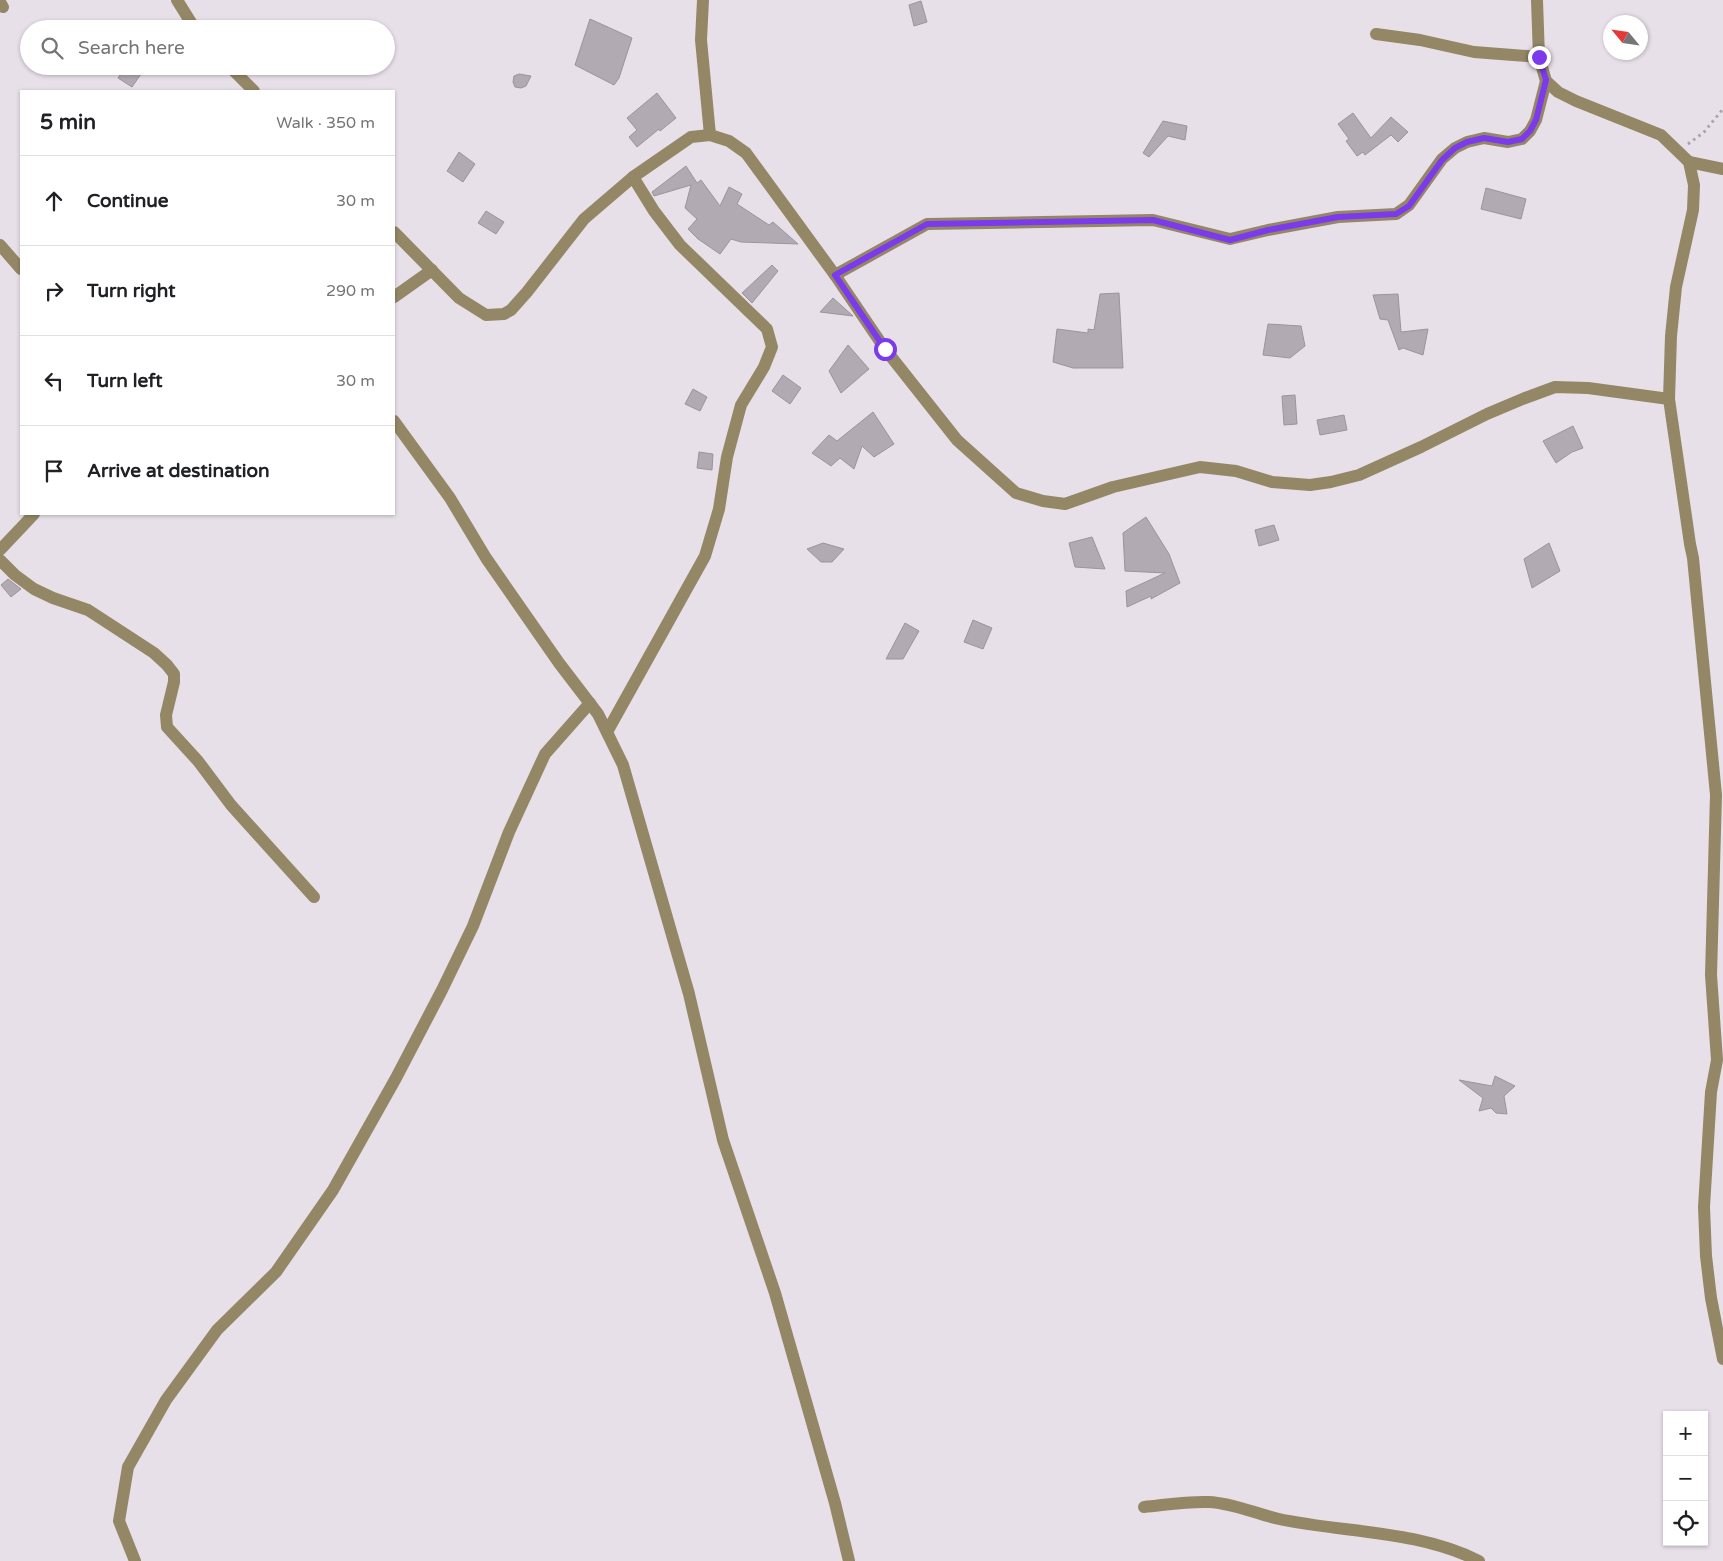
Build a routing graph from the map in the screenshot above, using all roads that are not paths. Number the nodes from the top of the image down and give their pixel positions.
1 (177, 0) edge
2 (703, 0) edge
3 (1537, 0) edge
4 (189, 20) edge
5 (1376, 34) dead end
6 (1539, 57) junction
7 (238, 75) edge
8 (1546, 80) junction
9 (253, 90) edge
10 (710, 135) junction
11 (1689, 162) junction
12 (1723, 169) edge
13 (633, 176) junction
14 (395, 233) edge
15 (0, 246) edge
16 (20, 268) edge
17 (432, 270) junction
18 (835, 275) junction
19 (395, 296) edge
20 (1669, 399) junction
21 (395, 422) edge
22 (33, 515) edge
23 (0, 550) edge
24 (0, 560) edge
25 (590, 703) junction
26 (607, 732) junction
27 (314, 897) dead end
28 (1723, 1359) edge
29 (1144, 1507) dead end
30 (135, 1561) edge
31 (849, 1561) edge
32 (1479, 1561) edge

1 - 4 street
2 - 10 street
3 - 6 street
5 - 6 street
6 - 8 street
7 - 9 street
8 - 11 street
8 - 18 street
10 - 13 street
10 - 18 street
11 - 12 street
11 - 20 street
13 - 17 street
13 - 26 street
14 - 17 street
15 - 16 street
17 - 19 street
18 - 20 street
20 - 28 street
21 - 25 street
22 - 23 street
24 - 27 street
25 - 26 street
25 - 30 street
26 - 31 street
29 - 32 street

